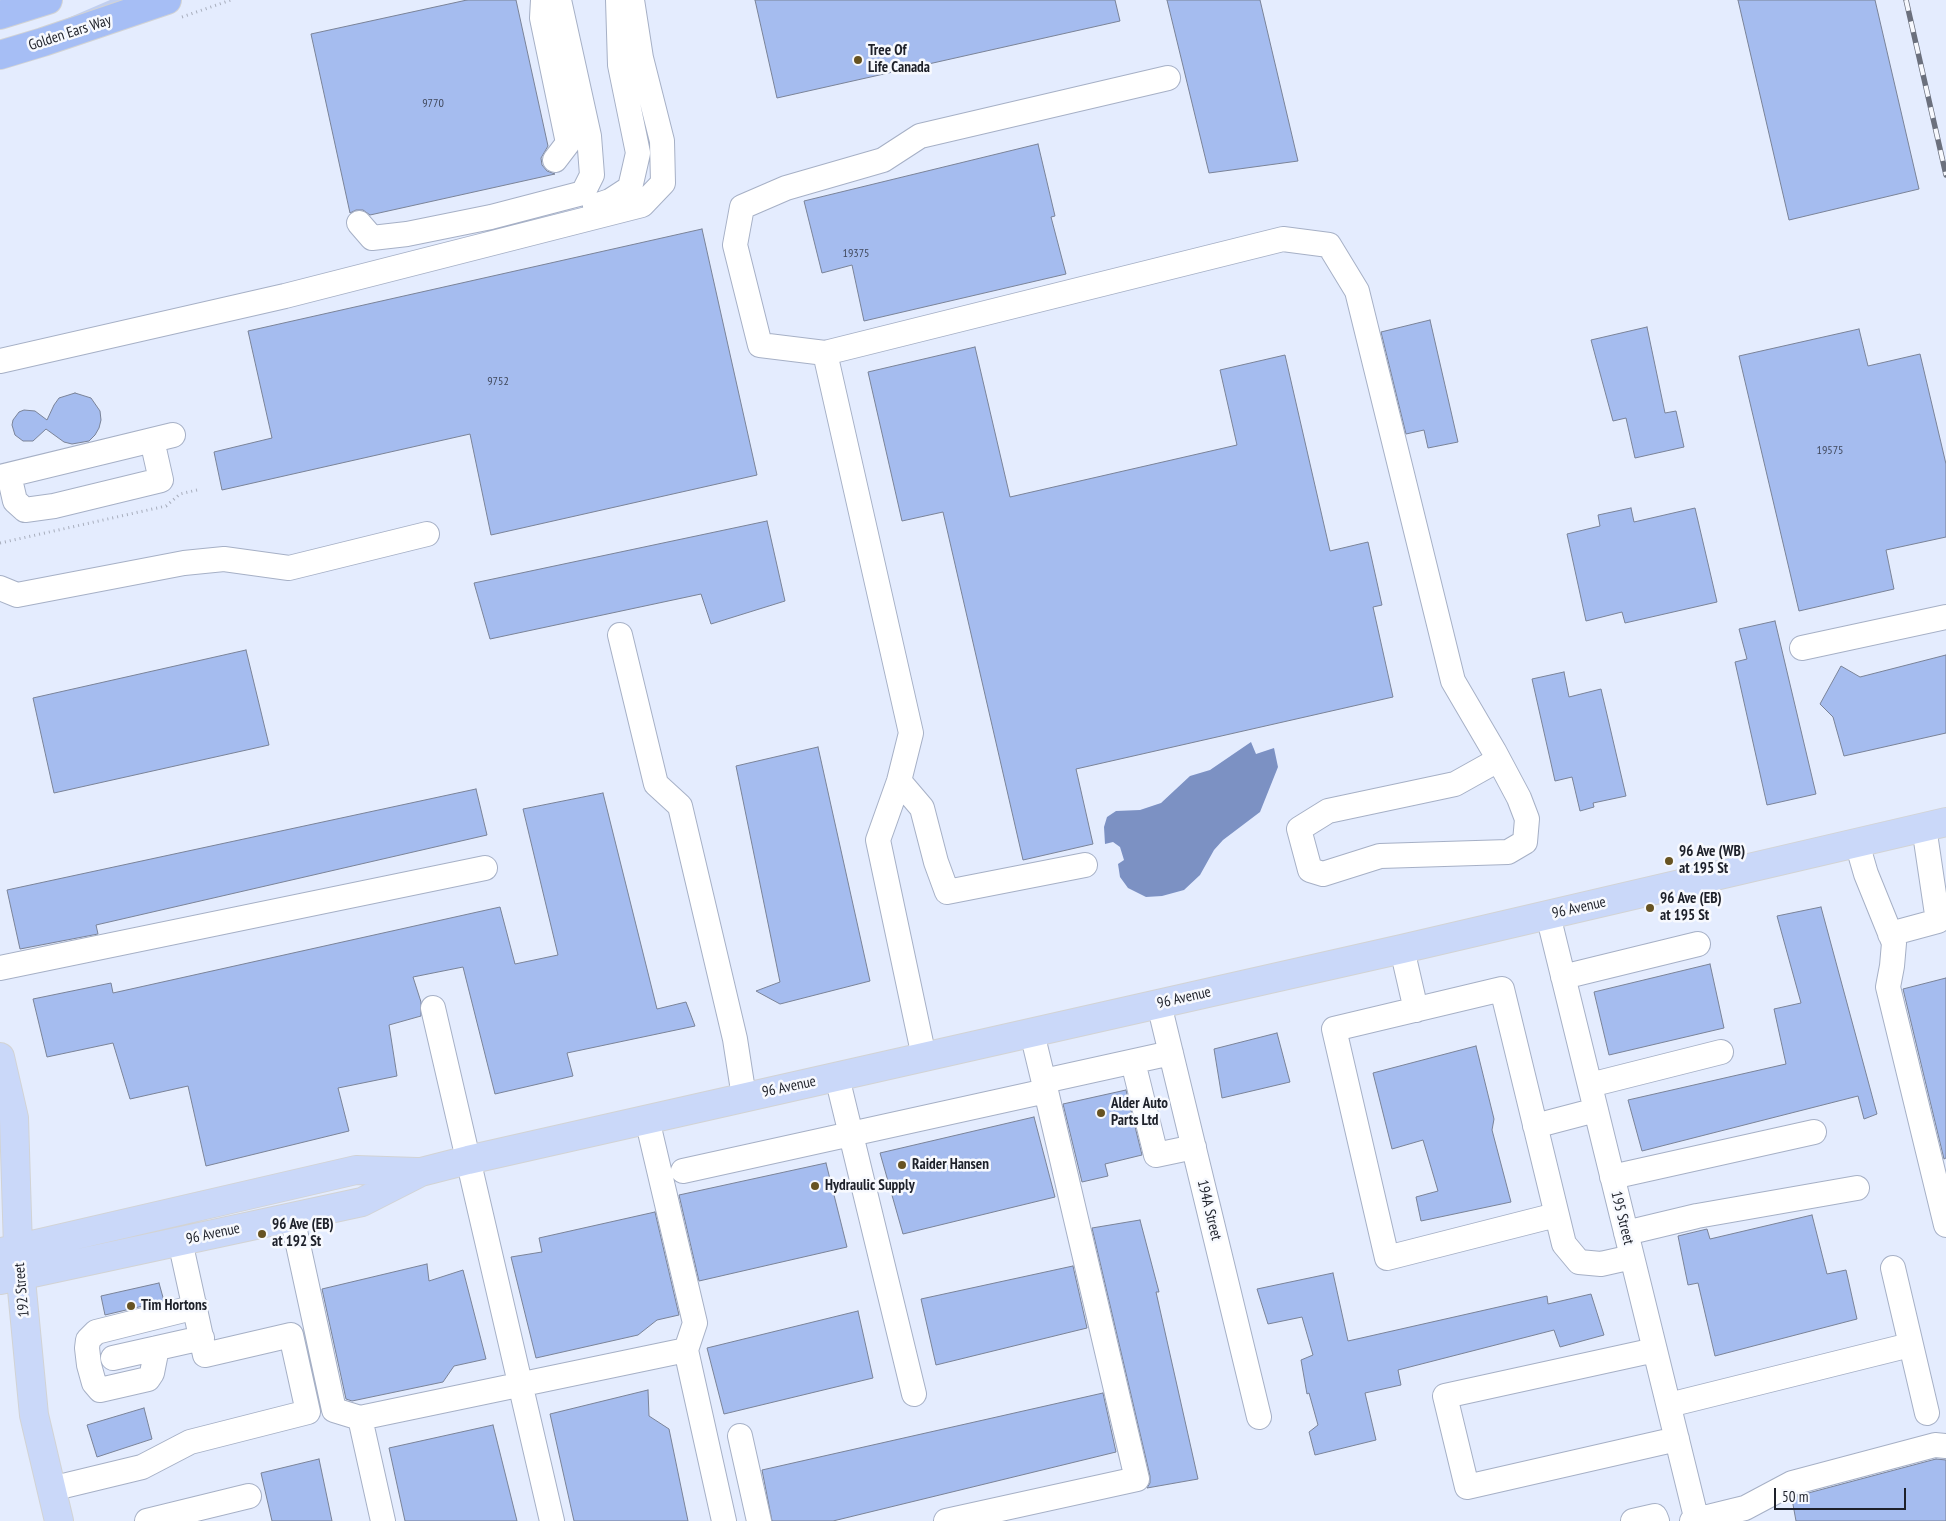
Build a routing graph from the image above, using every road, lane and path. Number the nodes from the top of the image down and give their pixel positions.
1 (48, 0) edge
2 (167, 0) edge
3 (543, 0) edge
4 (559, 0) edge
5 (618, 0) edge
6 (632, 0) edge
7 (0, 15) edge
8 (0, 55) edge
9 (1168, 78) dead end
10 (555, 160) dead end
11 (359, 223) dead end
12 (285, 296) junction
13 (825, 353) junction
14 (0, 361) edge
15 (5, 476) edge
16 (198, 490) dead end
17 (427, 534) dead end
18 (0, 543) edge
19 (0, 588) edge
20 (1946, 617) edge
21 (620, 635) dead end
22 (1802, 648) dead end
23 (1498, 760) junction
24 (899, 781) junction
25 (1935, 825) edge
26 (1857, 843) junction
27 (1085, 866) dead end
28 (485, 868) dead end
29 (1548, 915) junction
30 (1890, 934) junction
31 (1698, 944) dead end
32 (1402, 949) junction
33 (0, 968) edge
34 (1563, 977) junction
35 (1160, 1004) junction
36 (433, 1008) dead end
37 (1416, 1010) junction
38 (1032, 1033) junction
39 (1721, 1052) dead end
40 (1171, 1053) junction
41 (0, 1057) edge
42 (924, 1057) junction
43 (1133, 1062) junction
44 (837, 1077) junction
45 (1590, 1085) junction
46 (1045, 1086) junction
47 (744, 1097) junction
48 (1596, 1110) junction
49 (647, 1119) junction
50 (1535, 1126) junction
51 (1814, 1132) dead end
52 (851, 1133) junction
53 (7, 1143) edge
54 (1194, 1147) junction
55 (683, 1171) dead end
56 (421, 1172) junction
57 (477, 1172) junction
58 (1940, 1174) edge
59 (1612, 1178) junction
60 (1857, 1188) dead end
61 (1556, 1215) junction
62 (292, 1217) junction
63 (1946, 1225) edge
64 (1626, 1233) junction
65 (180, 1241) junction
66 (9, 1250) edge
67 (1632, 1257) junction
68 (1893, 1268) dead end
69 (11, 1278) edge
70 (196, 1308) junction
71 (202, 1338) junction
72 (1910, 1345) junction
73 (157, 1348) junction
74 (686, 1350) junction
75 (1655, 1350) junction
76 (113, 1358) dead end
77 (520, 1386) junction
78 (914, 1394) dead end
79 (1668, 1405) junction
80 (1927, 1413) dead end
81 (1259, 1417) dead end
82 (360, 1418) junction
83 (740, 1436) dead end
84 (1677, 1440) junction
85 (1946, 1446) edge
86 (51, 1489) junction
87 (249, 1496) dead end
88 (59, 1521) edge
89 (147, 1521) edge
90 (383, 1521) edge
91 (552, 1521) edge
92 (724, 1521) edge
93 (759, 1521) edge
94 (946, 1521) edge
95 (1633, 1521) edge
96 (1657, 1521) edge
97 (1695, 1521) edge

1 - 7 highway
2 - 8 highway, Golden Ears Way
3 - 10 street
4 - 11 street
5 - 12 street
6 - 12 street
9 - 13 street
12 - 14 street
13 - 23 street
13 - 24 street
15 - 15 street
16 - 18 path
17 - 19 street
20 - 22 street
21 - 47 street
23 - 23 street
24 - 27 street
24 - 42 street
25 - 26 main road, 96 Avenue
25 - 30 street
26 - 29 main road, 96 Avenue
26 - 30 street
28 - 33 street
29 - 32 main road, 96 Avenue
29 - 34 street, 195 Street
30 - 58 street
31 - 34 street
32 - 35 main road, 96 Avenue
32 - 37 street
34 - 45 street, 195 Street
35 - 38 main road, 96 Avenue
35 - 40 street, 194A Street
36 - 57 street
37 - 50 street
37 - 61 street
38 - 42 main road, 96 Avenue
38 - 46 street
39 - 45 street
40 - 43 street
40 - 54 street, 194A Street
41 - 53 main road, 192 Street
42 - 44 main road, 96 Avenue
43 - 46 street
43 - 54 street
44 - 47 main road, 96 Avenue
44 - 52 street
45 - 48 street, 195 Street
46 - 52 street
46 - 94 street
47 - 49 main road, 96 Avenue
48 - 50 street
48 - 59 street, 195 Street
49 - 57 main road, 96 Avenue
49 - 74 street
50 - 61 street
51 - 59 street
52 - 55 street
52 - 78 street
53 - 66 main road, 192 Street
54 - 81 street, 194A Street
56 - 57 main road, 96 Avenue
56 - 62 main road, 96 Avenue
56 - 66 main road, 96 Avenue
57 - 77 street
58 - 63 street
59 - 64 street, 195 Street
60 - 64 street
61 - 67 street
62 - 65 main road, 96 Avenue
62 - 82 street
64 - 67 street, 195 Street
65 - 69 main road, 96 Avenue
65 - 70 street
66 - 69 main road, 192 Street
67 - 75 street, 195 Street
68 - 72 street
69 - 86 main road, 192 Street
70 - 71 street
70 - 73 street
71 - 73 street
71 - 86 street
72 - 79 street
72 - 80 street
73 - 76 street
74 - 77 street
74 - 92 street
75 - 79 street, 195 Street
75 - 84 street
77 - 82 street
77 - 91 street
79 - 84 street, 195 Street
82 - 90 street
83 - 93 street
84 - 97 street, 195 Street
85 - 97 street
86 - 88 main road, 192 Street
87 - 89 street
95 - 96 street

